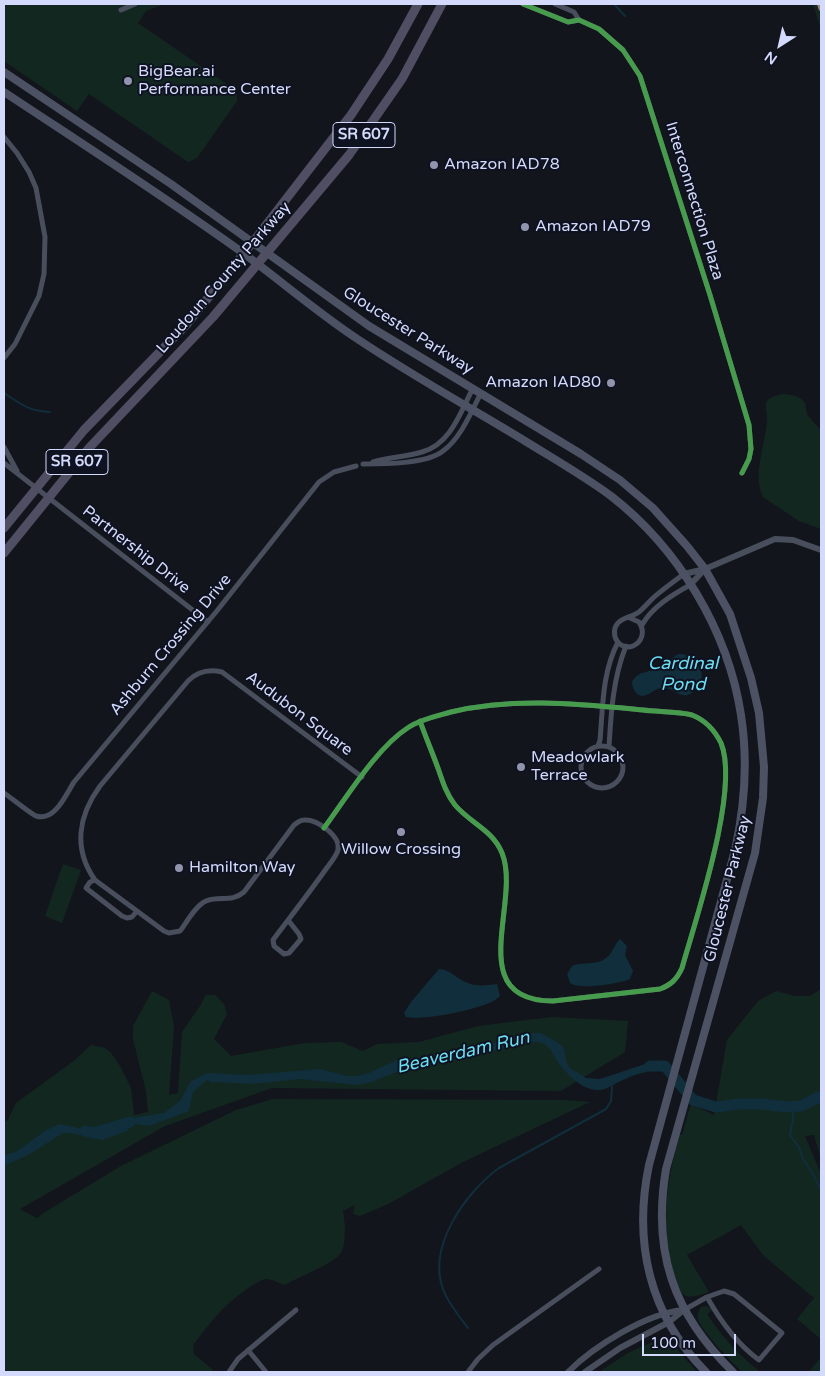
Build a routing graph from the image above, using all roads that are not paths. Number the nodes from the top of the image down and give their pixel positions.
1 (135, 4) edge
2 (418, 4) edge
3 (442, 4) edge
4 (523, 4) edge
5 (555, 4) edge
6 (121, 10) dead end
7 (579, 20) junction
8 (4, 72) edge
9 (4, 92) edge
10 (4, 137) edge
11 (253, 242) junction
12 (267, 252) junction
13 (244, 254) junction
14 (257, 264) junction
15 (4, 358) edge
16 (473, 388) junction
17 (481, 393) junction
18 (464, 405) junction
19 (472, 410) junction
20 (4, 447) edge
21 (4, 464) edge
22 (356, 466) dead end
23 (742, 473) dead end
24 (18, 474) junction
25 (36, 489) junction
26 (48, 499) junction
27 (4, 528) edge
28 (821, 550) edge
29 (4, 553) edge
30 (705, 569) junction
31 (684, 574) junction
32 (690, 584) junction
33 (630, 618) junction
34 (208, 622) junction
35 (642, 625) junction
36 (618, 642) junction
37 (626, 646) junction
38 (602, 706) junction
39 (612, 706) junction
40 (420, 721) junction
41 (598, 746) junction
42 (609, 747) junction
43 (362, 777) junction
44 (4, 793) edge
45 (324, 828) junction
46 (95, 880) junction
47 (137, 911) junction
48 (288, 920) junction
49 (599, 1269) dead end
50 (707, 1298) junction
51 (296, 1310) dead end
52 (684, 1310) junction
53 (664, 1313) junction
54 (669, 1322) junction
55 (248, 1350) junction
56 (229, 1372) edge
57 (266, 1372) edge
58 (468, 1372) edge
59 (568, 1372) edge
60 (585, 1372) edge
61 (706, 1372) edge
62 (733, 1372) edge

1 - 6 street
2 - 11 main road, Loudoun County Parkway / SR 607
3 - 12 main road, Loudoun County Parkway / SR 607
4 - 7 street, Interconnection Plaza
5 - 7 street, Interconnection Plaza
7 - 23 street, Interconnection Plaza
8 - 11 main road, Gloucester Parkway
9 - 13 main road, Gloucester Parkway
10 - 15 street
11 - 12 main road, Gloucester Parkway
11 - 13 main road, Loudoun County Parkway / SR 607
12 - 14 main road, Loudoun County Parkway / SR 607
12 - 16 main road, Gloucester Parkway
13 - 14 main road, Gloucester Parkway
13 - 25 main road, Loudoun County Parkway / SR 607
14 - 18 main road, Gloucester Parkway
14 - 26 main road, Loudoun County Parkway / SR 607
16 - 17 main road, Gloucester Parkway
16 - 18 street
17 - 19 street
17 - 30 main road, Gloucester Parkway
18 - 19 main road, Gloucester Parkway
18 - 19 street
19 - 31 main road, Gloucester Parkway
20 - 24 street
21 - 24 street, Partnership Drive
22 - 34 street, Ashburn Crossing Drive
24 - 25 street, Partnership Drive
25 - 26 street, Partnership Drive
25 - 27 main road, Loudoun County Parkway / SR 607
26 - 29 main road, Loudoun County Parkway / SR 607
26 - 34 street, Partnership Drive
28 - 30 street
30 - 31 street
30 - 32 street
30 - 52 main road, Gloucester Parkway
31 - 32 main road, Gloucester Parkway
31 - 33 street
32 - 35 street
32 - 53 main road, Gloucester Parkway
33 - 35 street
33 - 36 street
34 - 44 street, Ashburn Crossing Drive
35 - 37 street
36 - 37 street
36 - 38 street
37 - 39 street
38 - 39 street
38 - 40 street
38 - 41 street
39 - 40 street
39 - 42 street
40 - 43 street
41 - 42 street
41 - 42 street
43 - 45 street
43 - 46 street, Audubon Square
45 - 47 street
45 - 48 street
46 - 47 street
46 - 47 street
48 - 48 street
49 - 58 street
50 - 50 street
50 - 52 street
51 - 55 street
52 - 53 street
52 - 54 street
52 - 62 main road, Gloucester Parkway
53 - 54 main road, Gloucester Parkway
53 - 59 street
54 - 60 street
54 - 61 main road, Gloucester Parkway
55 - 56 street
55 - 57 street

